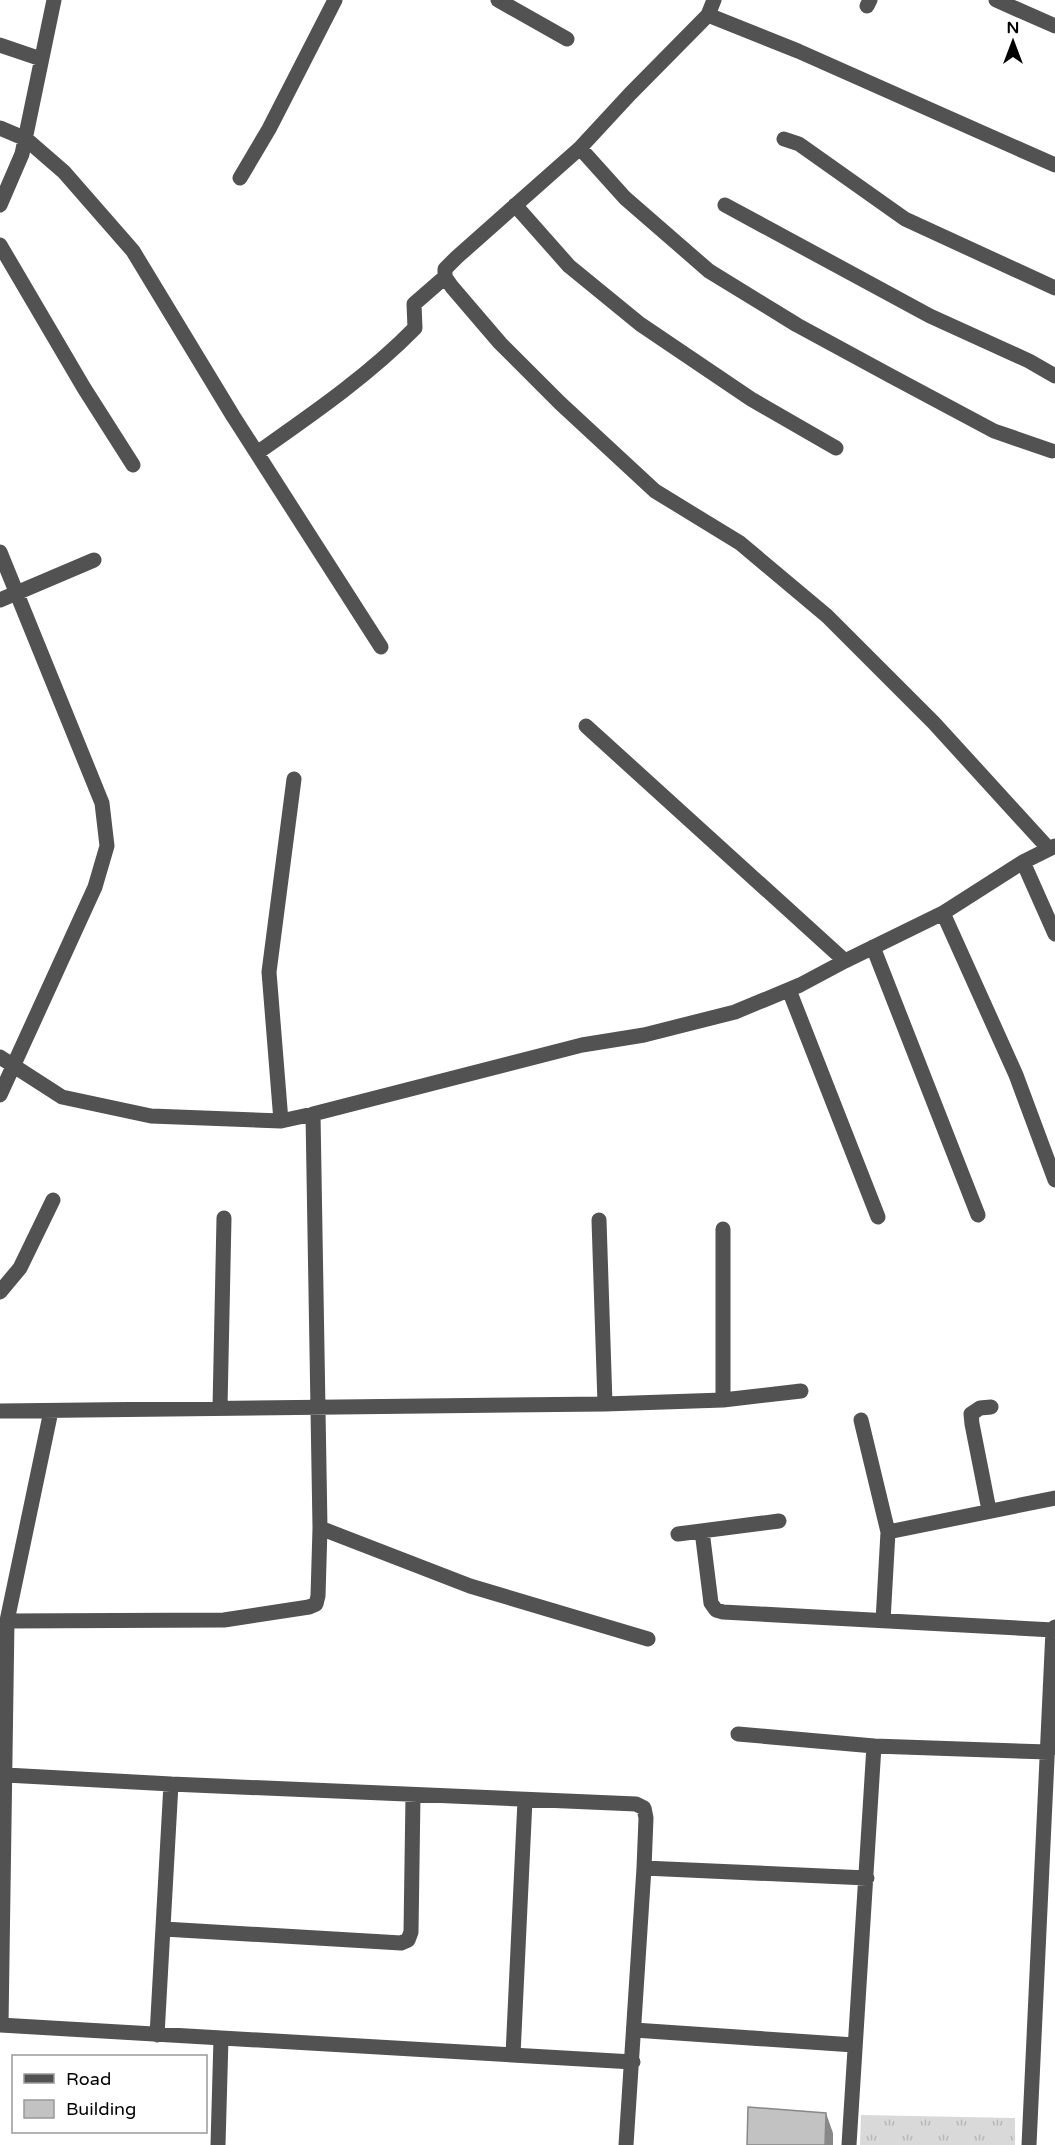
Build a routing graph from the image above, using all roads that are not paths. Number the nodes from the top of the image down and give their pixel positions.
1 (54, 0) edge
2 (335, 0) edge
3 (498, 0) edge
4 (714, 0) edge
5 (996, 0) edge
6 (708, 15) junction
7 (1055, 26) edge
8 (567, 39) dead end
9 (0, 45) edge
10 (42, 59) junction
11 (0, 128) edge
12 (26, 138) junction
13 (784, 139) dead end
14 (580, 148) junction
15 (1055, 165) edge
16 (240, 178) dead end
17 (0, 205) edge
18 (515, 205) junction
19 (725, 205) dead end
20 (0, 245) edge
21 (445, 277) junction
22 (1055, 288) edge
23 (1055, 376) edge
24 (836, 448) dead end
25 (1052, 451) dead end
26 (257, 453) junction
27 (133, 465) dead end
28 (0, 552) edge
29 (94, 560) dead end
30 (17, 593) junction
31 (0, 600) edge
32 (381, 647) dead end
33 (586, 726) dead end
34 (294, 779) dead end
35 (1052, 847) edge
36 (1023, 862) junction
37 (943, 913) junction
38 (1055, 934) edge
39 (873, 947) junction
40 (845, 961) junction
41 (789, 990) junction
42 (0, 1057) edge
43 (14, 1065) junction
44 (0, 1095) edge
45 (313, 1114) junction
46 (281, 1121) junction
47 (1055, 1180) edge
48 (53, 1200) dead end
49 (978, 1215) dead end
50 (878, 1217) dead end
51 (224, 1218) dead end
52 (599, 1220) dead end
53 (723, 1229) dead end
54 (0, 1292) edge
55 (801, 1390) dead end
56 (723, 1400) junction
57 (605, 1404) junction
58 (318, 1406) junction
59 (992, 1407) dead end
60 (220, 1408) junction
61 (51, 1411) junction
62 (0, 1412) edge
63 (861, 1420) dead end
64 (1055, 1498) edge
65 (989, 1510) junction
66 (779, 1521) dead end
67 (320, 1528) junction
68 (702, 1531) junction
69 (888, 1532) junction
70 (678, 1534) dead end
71 (7, 1621) junction
72 (883, 1621) junction
73 (1054, 1628) edge
74 (648, 1640) dead end
75 (738, 1734) dead end
76 (874, 1746) junction
77 (1048, 1752) junction
78 (6, 1774) junction
79 (171, 1784) junction
80 (413, 1795) junction
81 (525, 1800) junction
82 (1050, 1823) edge
83 (644, 1868) junction
84 (867, 1878) junction
85 (164, 1929) junction
86 (1, 2025) edge
87 (634, 2030) junction
88 (157, 2035) junction
89 (221, 2038) junction
90 (854, 2045) junction
91 (513, 2055) junction
92 (633, 2062) junction
93 (218, 2145) edge
94 (626, 2145) edge
95 (849, 2145) edge
96 (1029, 2145) edge

1 - 10 street
2 - 16 street
3 - 8 street
4 - 6 street
5 - 7 street
6 - 14 street
6 - 15 street
9 - 10 street
10 - 12 street
11 - 12 street
12 - 17 street
12 - 26 street
13 - 22 street
14 - 18 street
14 - 25 street
18 - 21 street
18 - 24 street
19 - 23 street
20 - 27 street
21 - 26 street
21 - 35 street
26 - 32 street
28 - 30 street
29 - 30 street
30 - 31 street
30 - 43 street
33 - 40 street
34 - 46 street
35 - 36 street
36 - 37 street
36 - 38 street
37 - 39 street
37 - 47 street
39 - 40 street
39 - 49 street
40 - 41 street
41 - 45 street
41 - 50 street
42 - 43 street
43 - 44 street
43 - 46 street
45 - 46 street
45 - 58 street
48 - 54 street
51 - 60 street
52 - 57 street
53 - 56 street
55 - 56 street
56 - 57 street
57 - 58 street
58 - 60 street
58 - 67 street
59 - 65 street
60 - 61 street
61 - 62 street
61 - 71 street
63 - 69 street
64 - 65 street
65 - 69 street
66 - 68 street
67 - 71 street
67 - 74 street
68 - 70 street
68 - 72 street
69 - 72 street
71 - 78 street
72 - 73 street
73 - 77 street
75 - 76 street
76 - 77 street
76 - 84 street
77 - 82 street
78 - 79 street
78 - 86 street
79 - 80 street
79 - 85 street
80 - 81 street
80 - 85 street
81 - 83 street
81 - 91 street
82 - 96 street
83 - 84 street
83 - 87 street
84 - 90 street
85 - 88 street
86 - 88 street
87 - 90 street
87 - 92 street
88 - 89 street
89 - 91 street
89 - 93 street
90 - 95 street
91 - 92 street
92 - 94 street

